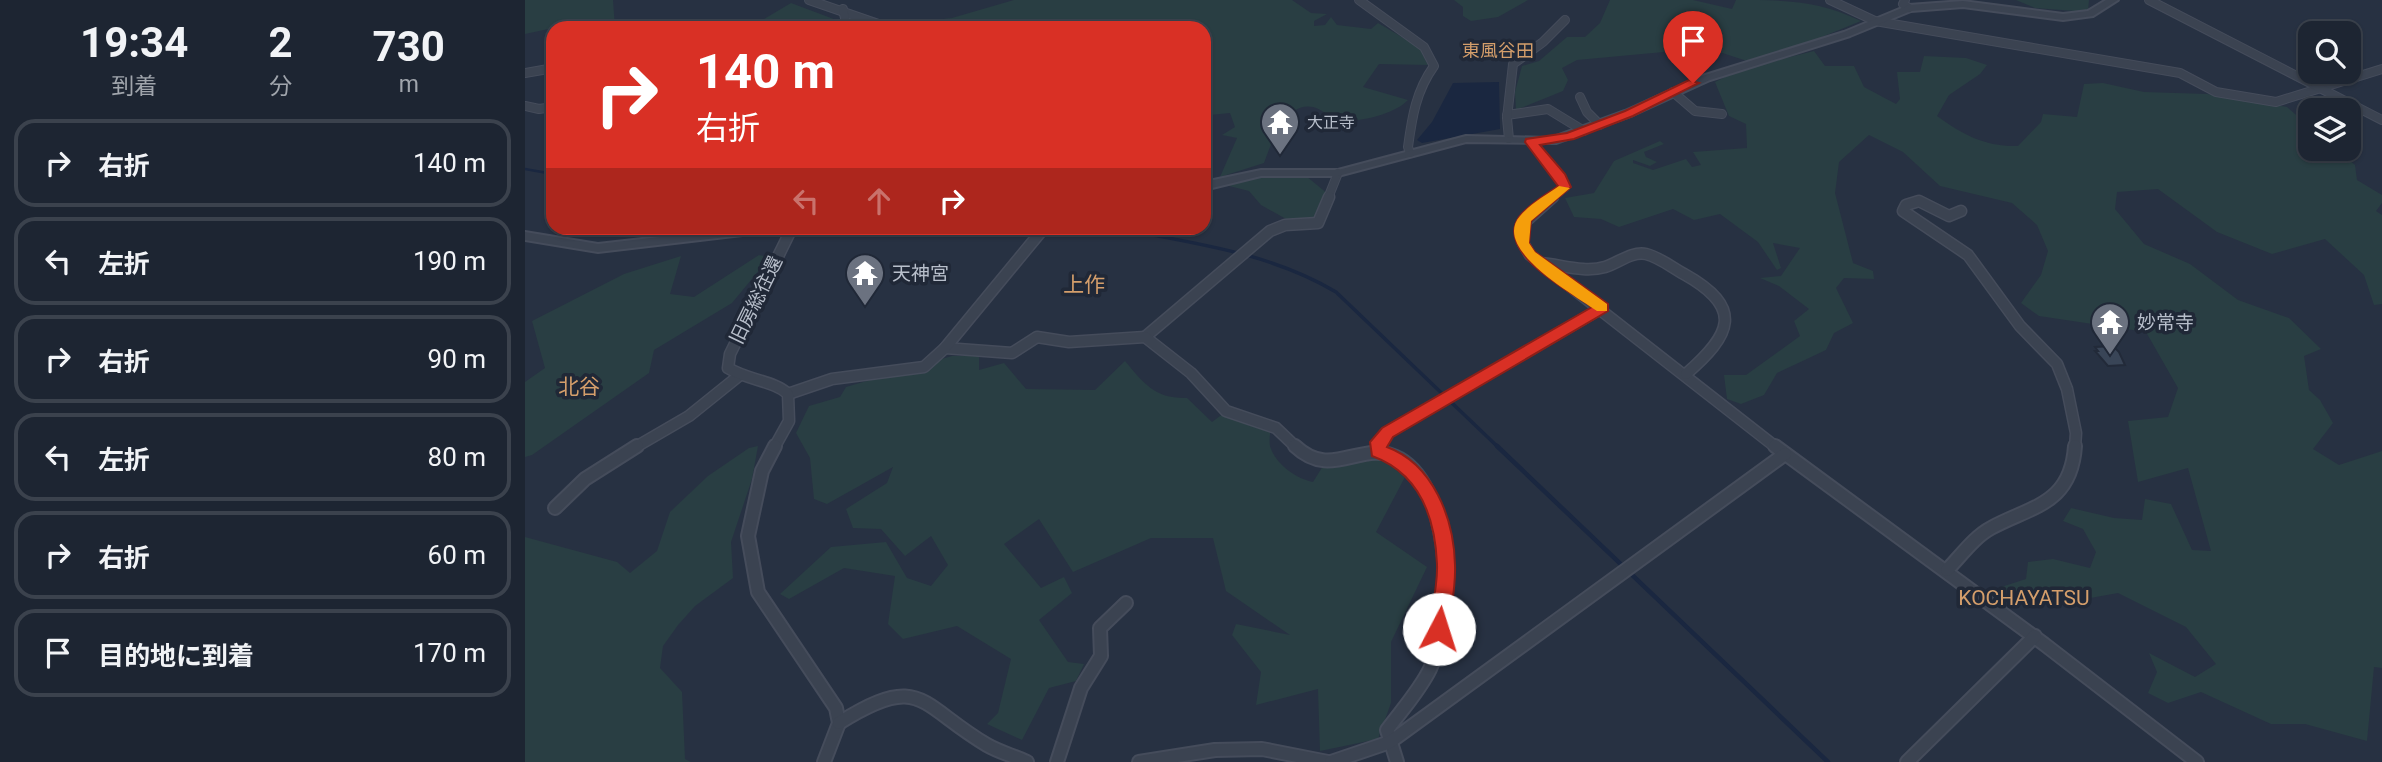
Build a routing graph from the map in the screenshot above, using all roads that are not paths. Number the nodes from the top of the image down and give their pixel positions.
1 (809, 0) edge
2 (1359, 0) edge
3 (1830, 0) edge
4 (2113, 0) edge
5 (2149, 0) edge
6 (1907, 4) edge
7 (2098, 4) edge
8 (843, 9) junction
9 (1565, 20) dead end
10 (846, 21) edge
11 (873, 21) edge
12 (1875, 21) junction
13 (546, 69) edge
14 (2382, 69) edge
15 (525, 73) edge
16 (2320, 88) junction
17 (1673, 92) junction
18 (1580, 97) dead end
19 (525, 106) edge
20 (546, 108) edge
21 (1722, 114) dead end
22 (1507, 115) junction
23 (2382, 120) edge
24 (1600, 125) junction
25 (1584, 131) junction
26 (1509, 139) junction
27 (1531, 142) junction
28 (1410, 153) junction
29 (1338, 173) junction
30 (1211, 184) edge
31 (1961, 211) dead end
32 (708, 235) edge
33 (789, 235) edge
34 (1038, 235) edge
35 (525, 236) edge
36 (1540, 262) junction
37 (1602, 308) junction
38 (1145, 337) junction
39 (945, 348) junction
40 (1686, 374) junction
41 (740, 375) junction
42 (788, 394) junction
43 (1378, 451) junction
44 (1785, 454) junction
45 (555, 508) dead end
46 (1947, 570) junction
47 (1126, 603) dead end
48 (2035, 636) junction
49 (839, 723) junction
50 (1390, 742) junction
51 (824, 762) edge
52 (1027, 762) edge
53 (1058, 762) edge
54 (1139, 762) edge
55 (1329, 762) edge
56 (1397, 762) edge
57 (1907, 762) edge
58 (2197, 762) edge

1 - 8 street
2 - 28 street
3 - 12 street
4 - 7 street
5 - 16 street
6 - 7 street
6 - 12 street
8 - 10 street
8 - 11 street
9 - 22 street
12 - 16 street
12 - 17 street
13 - 15 street
14 - 16 street
16 - 23 street
17 - 21 street
17 - 24 street
18 - 24 street
19 - 20 street
22 - 25 street
22 - 26 street
24 - 25 street
25 - 27 street
26 - 27 street
26 - 28 street
27 - 36 street
28 - 29 street
29 - 30 street
29 - 38 street
31 - 46 street
32 - 35 street
33 - 41 street, 旧房総往還
34 - 39 street
36 - 37 street
36 - 40 street
37 - 40 street
37 - 43 street
38 - 39 street
38 - 43 street
39 - 42 street
40 - 44 street
41 - 42 street, 旧房総往還
41 - 45 street
42 - 49 street
43 - 50 street
44 - 46 street
44 - 50 street
46 - 48 street
47 - 53 street
48 - 57 street
48 - 58 street
49 - 51 street
49 - 52 street
50 - 55 street
50 - 56 street
54 - 55 street

